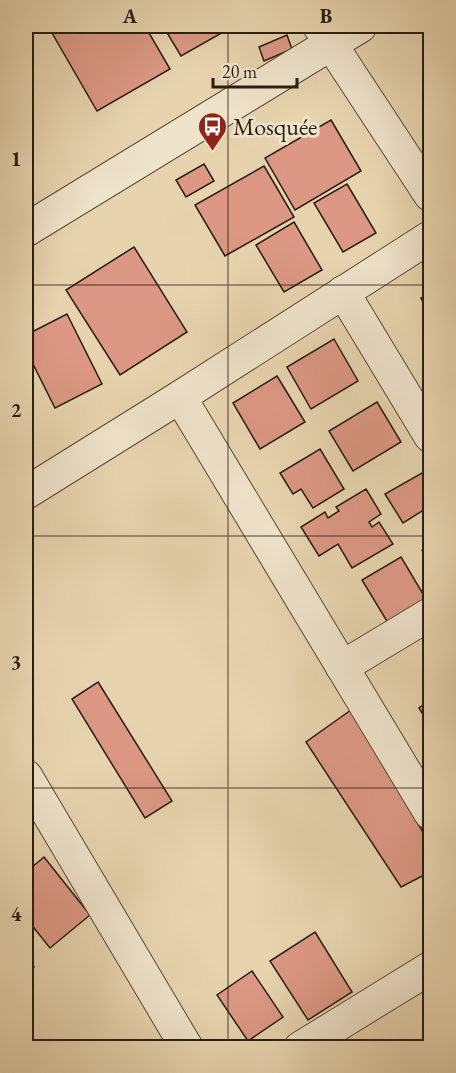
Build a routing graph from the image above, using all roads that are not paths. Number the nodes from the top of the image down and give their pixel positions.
1 (360, 26) edge
2 (325, 35) edge
3 (430, 195) edge
4 (26, 230) edge
5 (430, 237) edge
6 (343, 292) junction
7 (180, 397) junction
8 (430, 436) edge
9 (26, 494) edge
10 (430, 614) edge
11 (342, 667) junction
12 (26, 777) edge
13 (430, 813) edge
14 (430, 968) edge
15 (187, 1047) edge
16 (300, 1047) edge

1 - 2 street
2 - 3 street
2 - 4 street
5 - 6 street
6 - 7 street
6 - 8 street
7 - 9 street
7 - 11 street
10 - 11 street
11 - 13 street
12 - 15 street
14 - 16 street

